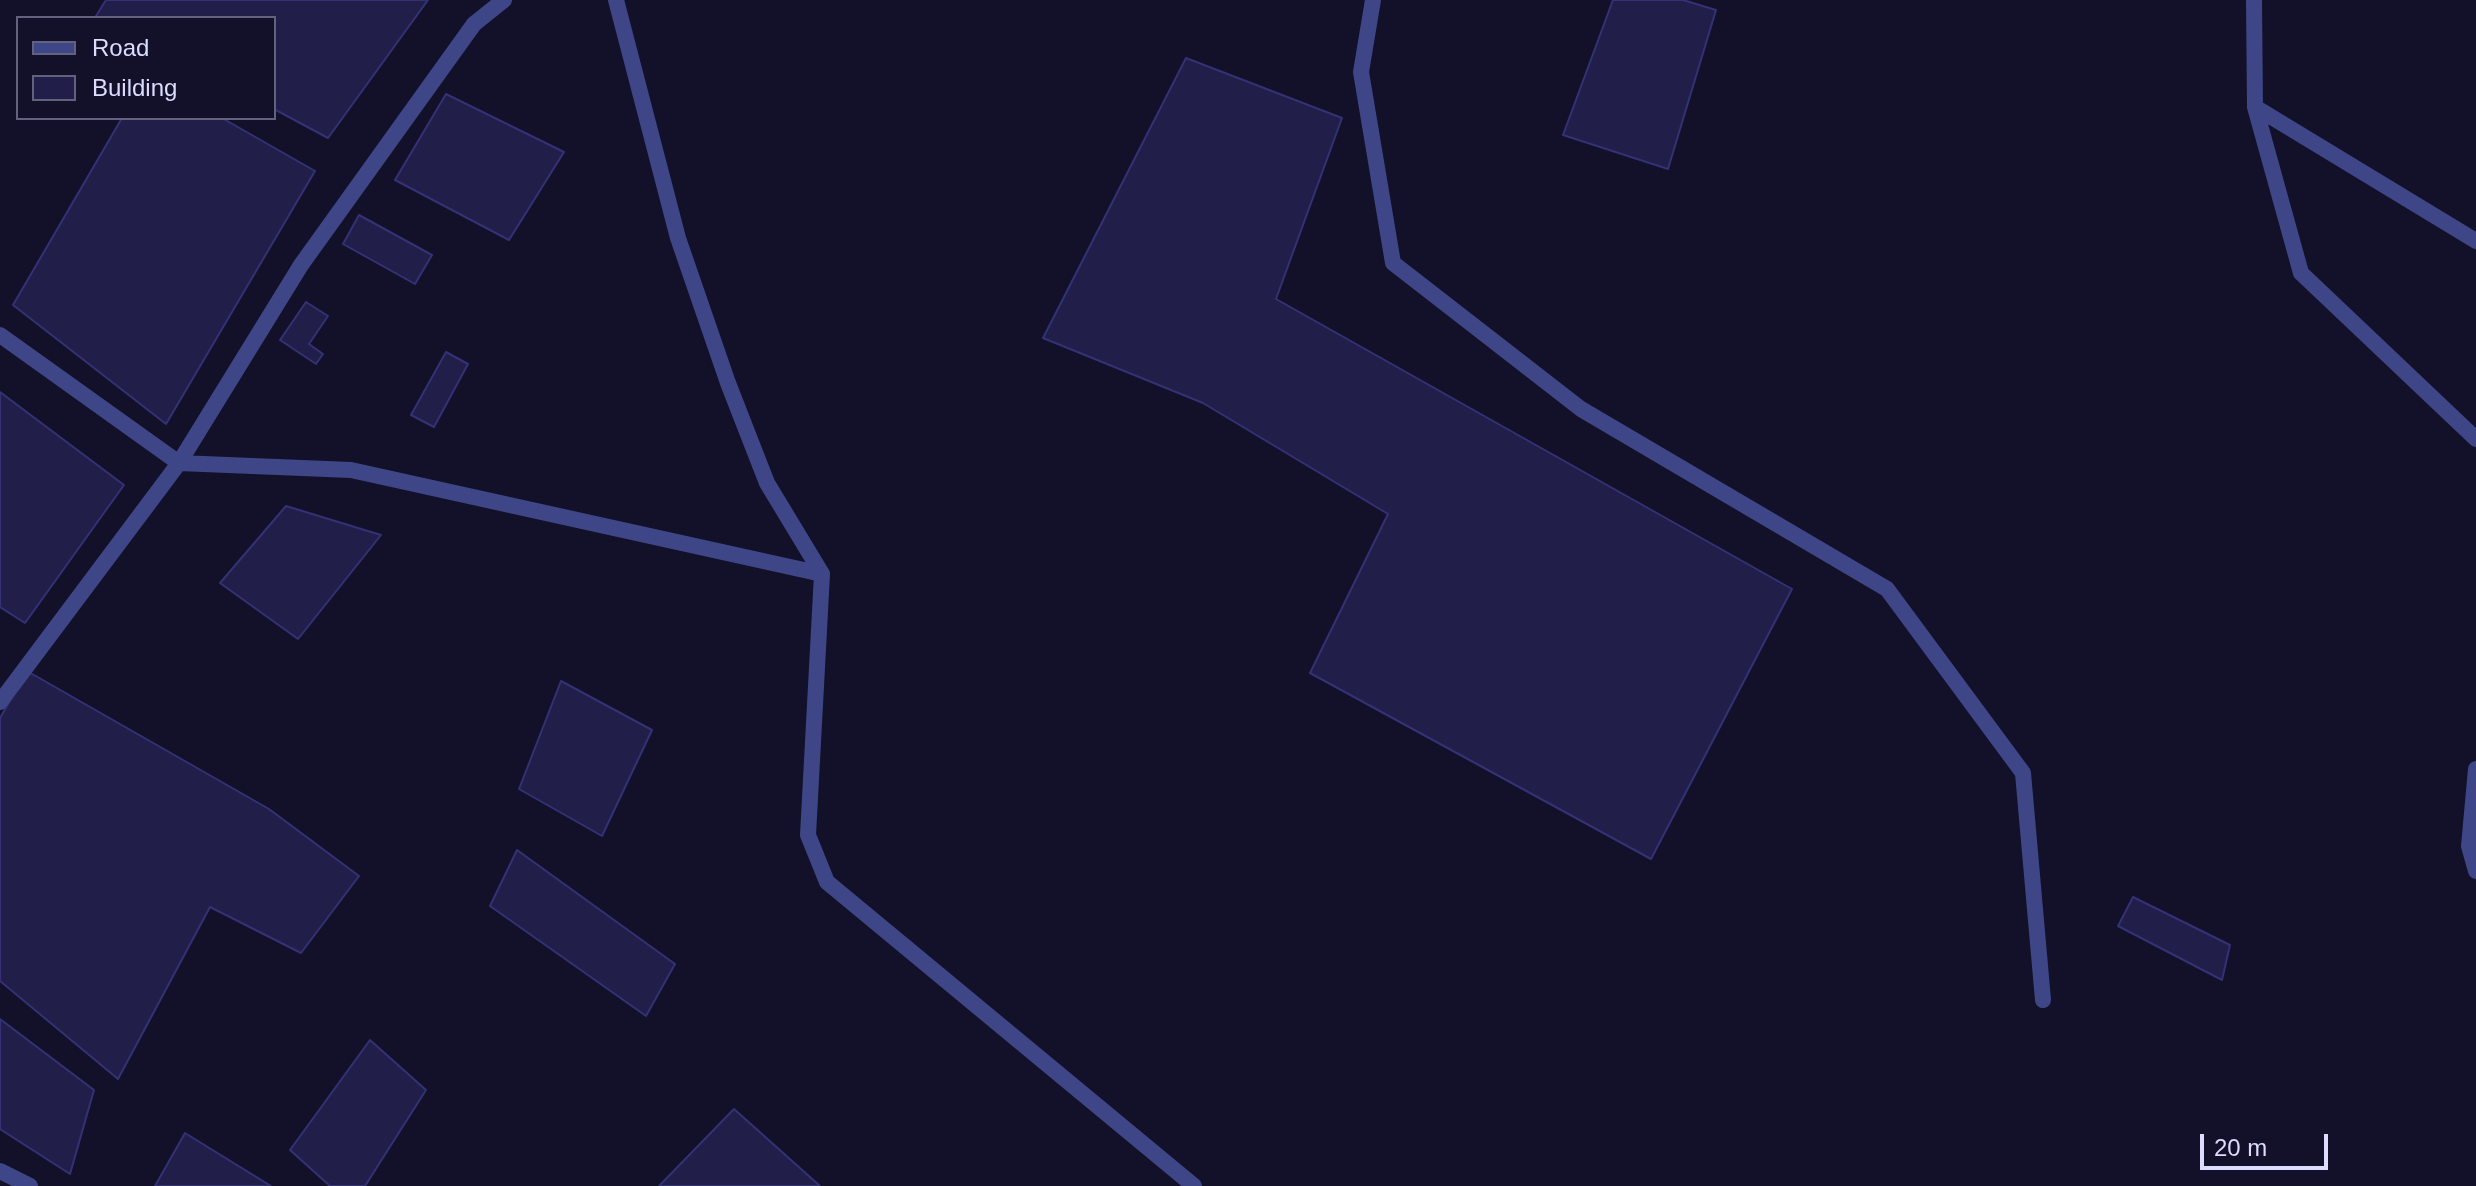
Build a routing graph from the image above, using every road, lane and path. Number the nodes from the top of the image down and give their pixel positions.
1 (504, 0) edge
2 (616, 0) edge
3 (1373, 0) edge
4 (2254, 0) edge
5 (2255, 107) junction
6 (2476, 241) edge
7 (0, 335) edge
8 (2476, 439) edge
9 (179, 463) junction
10 (822, 574) junction
11 (0, 702) edge
12 (2476, 769) edge
13 (2476, 871) edge
14 (2043, 1000) dead end
15 (0, 1171) edge
16 (30, 1186) edge
17 (1194, 1186) edge

1 - 9 street
2 - 10 street
3 - 14 street
4 - 5 street
5 - 6 street
5 - 8 street
7 - 9 street
9 - 10 street
9 - 11 street
10 - 17 street
12 - 13 street
15 - 16 street

